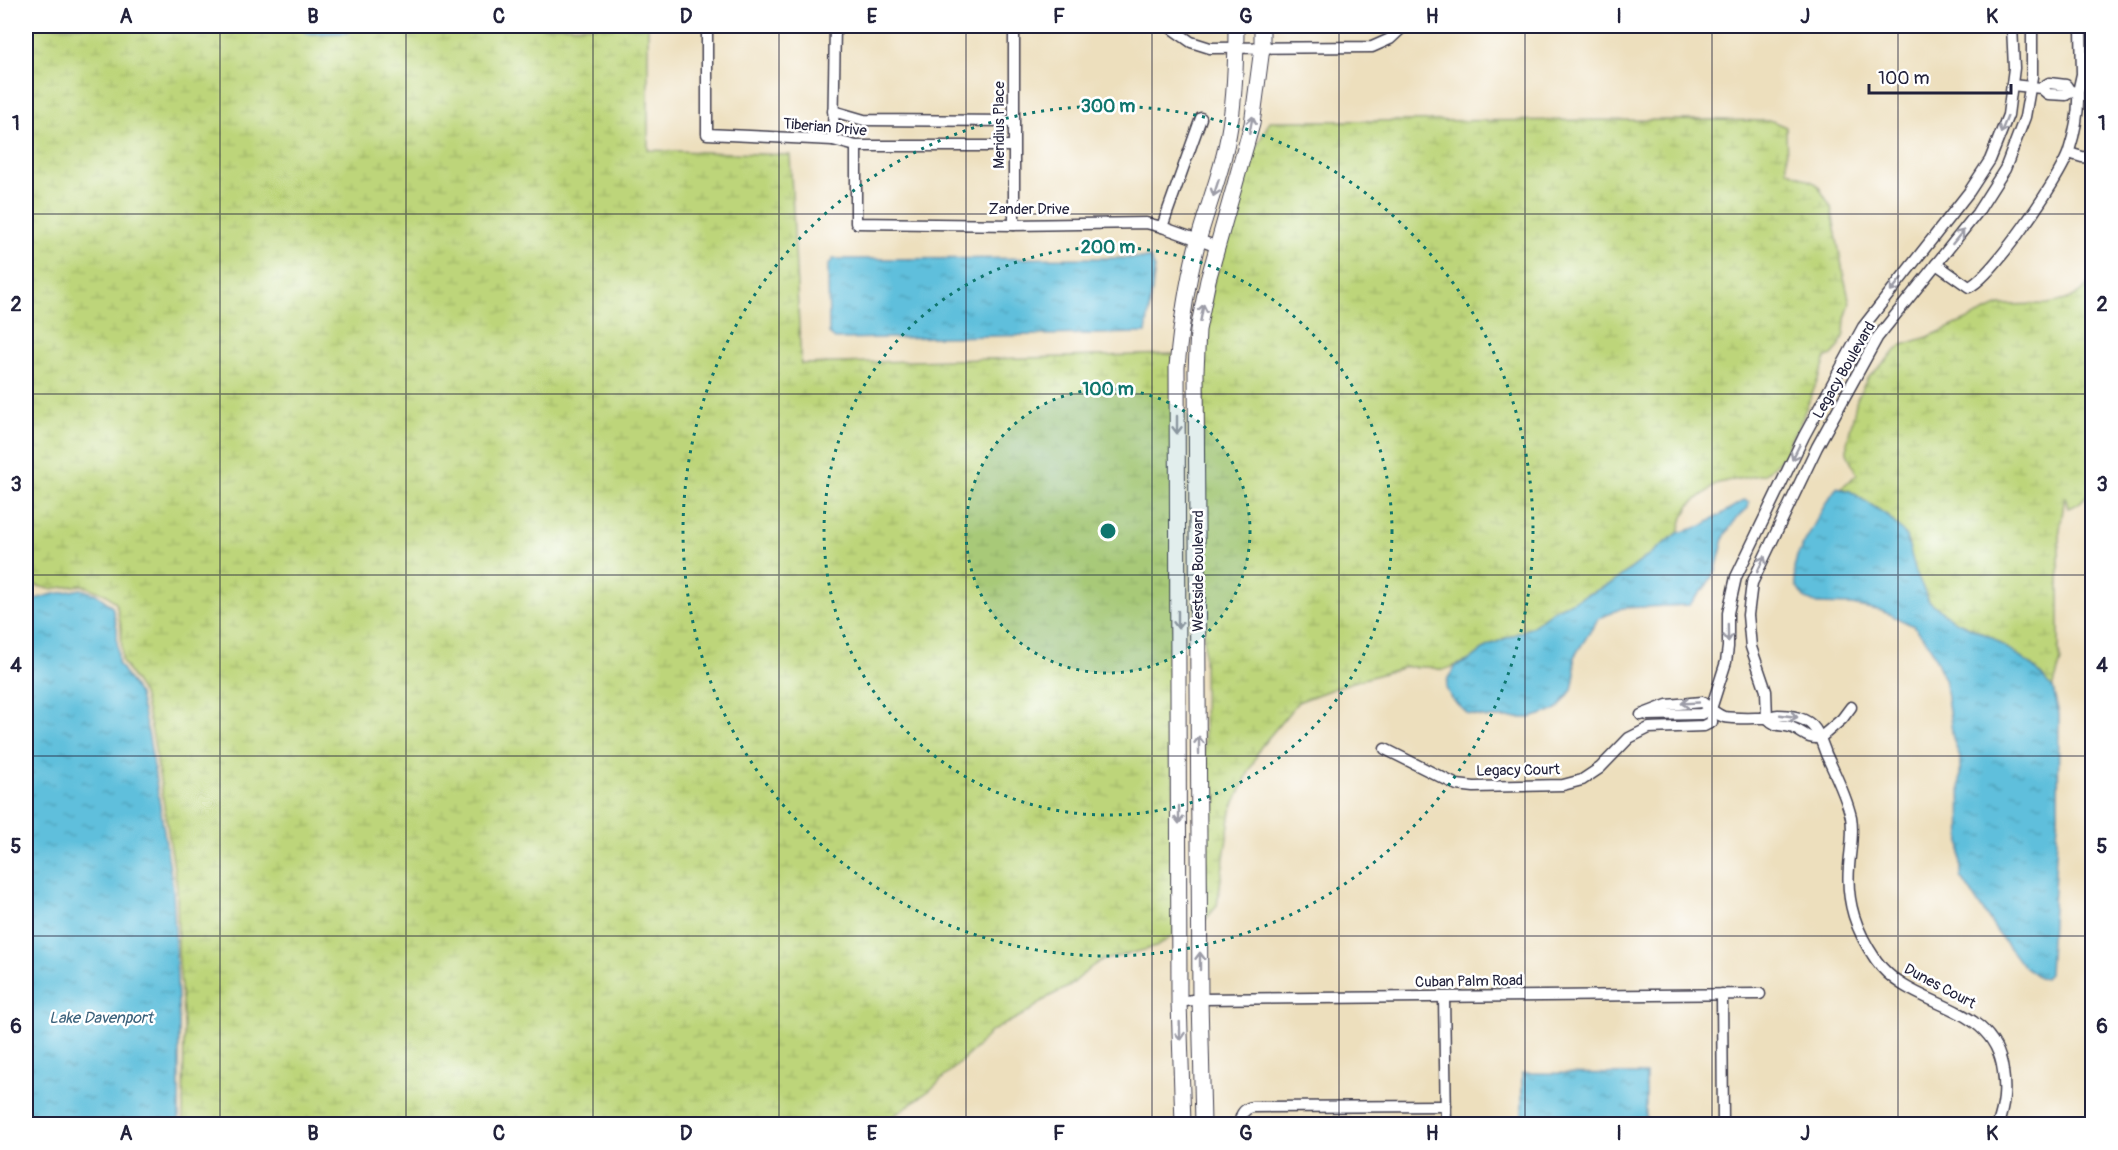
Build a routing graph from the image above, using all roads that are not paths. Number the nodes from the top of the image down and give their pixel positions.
1 (707, 26) edge
2 (835, 26) edge
3 (1014, 26) edge
4 (1168, 26) edge
5 (1236, 26) edge
6 (1262, 26) edge
7 (1404, 26) edge
8 (2012, 26) edge
9 (2032, 26) edge
10 (2084, 26) edge
11 (1236, 48) junction
12 (1262, 48) junction
13 (2012, 85) junction
14 (2036, 87) junction
15 (2074, 92) junction
16 (833, 111) junction
17 (1201, 118) dead end
18 (1013, 121) junction
19 (833, 140) junction
20 (856, 147) junction
21 (1014, 147) junction
22 (2068, 153) junction
23 (2092, 158) edge
24 (1014, 225) junction
25 (1162, 227) junction
26 (1198, 241) junction
27 (1218, 247) junction
28 (1936, 264) junction
29 (1851, 707) dead end
30 (1712, 709) junction
31 (1767, 718) junction
32 (1712, 722) joint
33 (1649, 728) junction
34 (1820, 738) junction
35 (1385, 749) dead end
36 (1722, 994) junction
37 (1760, 994) dead end
38 (1444, 996) junction
39 (1200, 999) junction
40 (1179, 1002) junction
41 (1446, 1106) junction
42 (1183, 1125) edge
43 (1203, 1125) edge
44 (1240, 1125) edge
45 (1446, 1125) edge
46 (1724, 1125) edge
47 (1998, 1125) edge

1 - 19 street, Tiberian Drive
2 - 16 street
3 - 18 street, Meridius Place
4 - 11 street
5 - 11 street, Westside Boulevard
6 - 12 street, Westside Boulevard
7 - 12 street
8 - 13 street, Legacy Boulevard
9 - 14 street, Legacy Boulevard
10 - 15 street
11 - 12 street
11 -> 26 street, Westside Boulevard
27 -> 12 street, Westside Boulevard
13 - 14 street
13 -> 30 street, Legacy Boulevard
14 - 15 street
28 -> 14 street, Legacy Boulevard
15 - 22 street
16 - 18 street, Tiberian Drive
16 - 19 street
17 - 25 street
18 - 21 street, Meridius Place
19 - 20 street, Tiberian Drive
20 - 21 street, Tiberian Drive
20 - 24 street, Zander Drive
21 - 24 street, Meridius Place
22 - 23 street
22 - 28 street
24 - 25 street, Zander Drive
25 - 26 street, Zander Drive
26 - 27 street, Zander Drive
26 -> 40 street, Westside Boulevard
39 -> 27 street, Westside Boulevard
31 -> 28 street, Legacy Boulevard
29 - 34 street
30 - 31 street, Dunes Court
30 - 32 street, Legacy Boulevard
30 -> 33 street, Dunes Court
31 -> 34 street, Dunes Court
32 - 33 street, Legacy Court
33 - 35 street, Legacy Court
34 - 47 street, Dunes Court
36 - 37 street, Cuban Palm Road
36 - 38 street, Cuban Palm Road
36 - 46 street
38 - 39 street, Cuban Palm Road
38 - 41 street
39 - 40 street, Cuban Palm Road
39 - 43 street, Westside Boulevard
40 -> 42 street, Westside Boulevard
41 - 44 street
41 - 45 street

